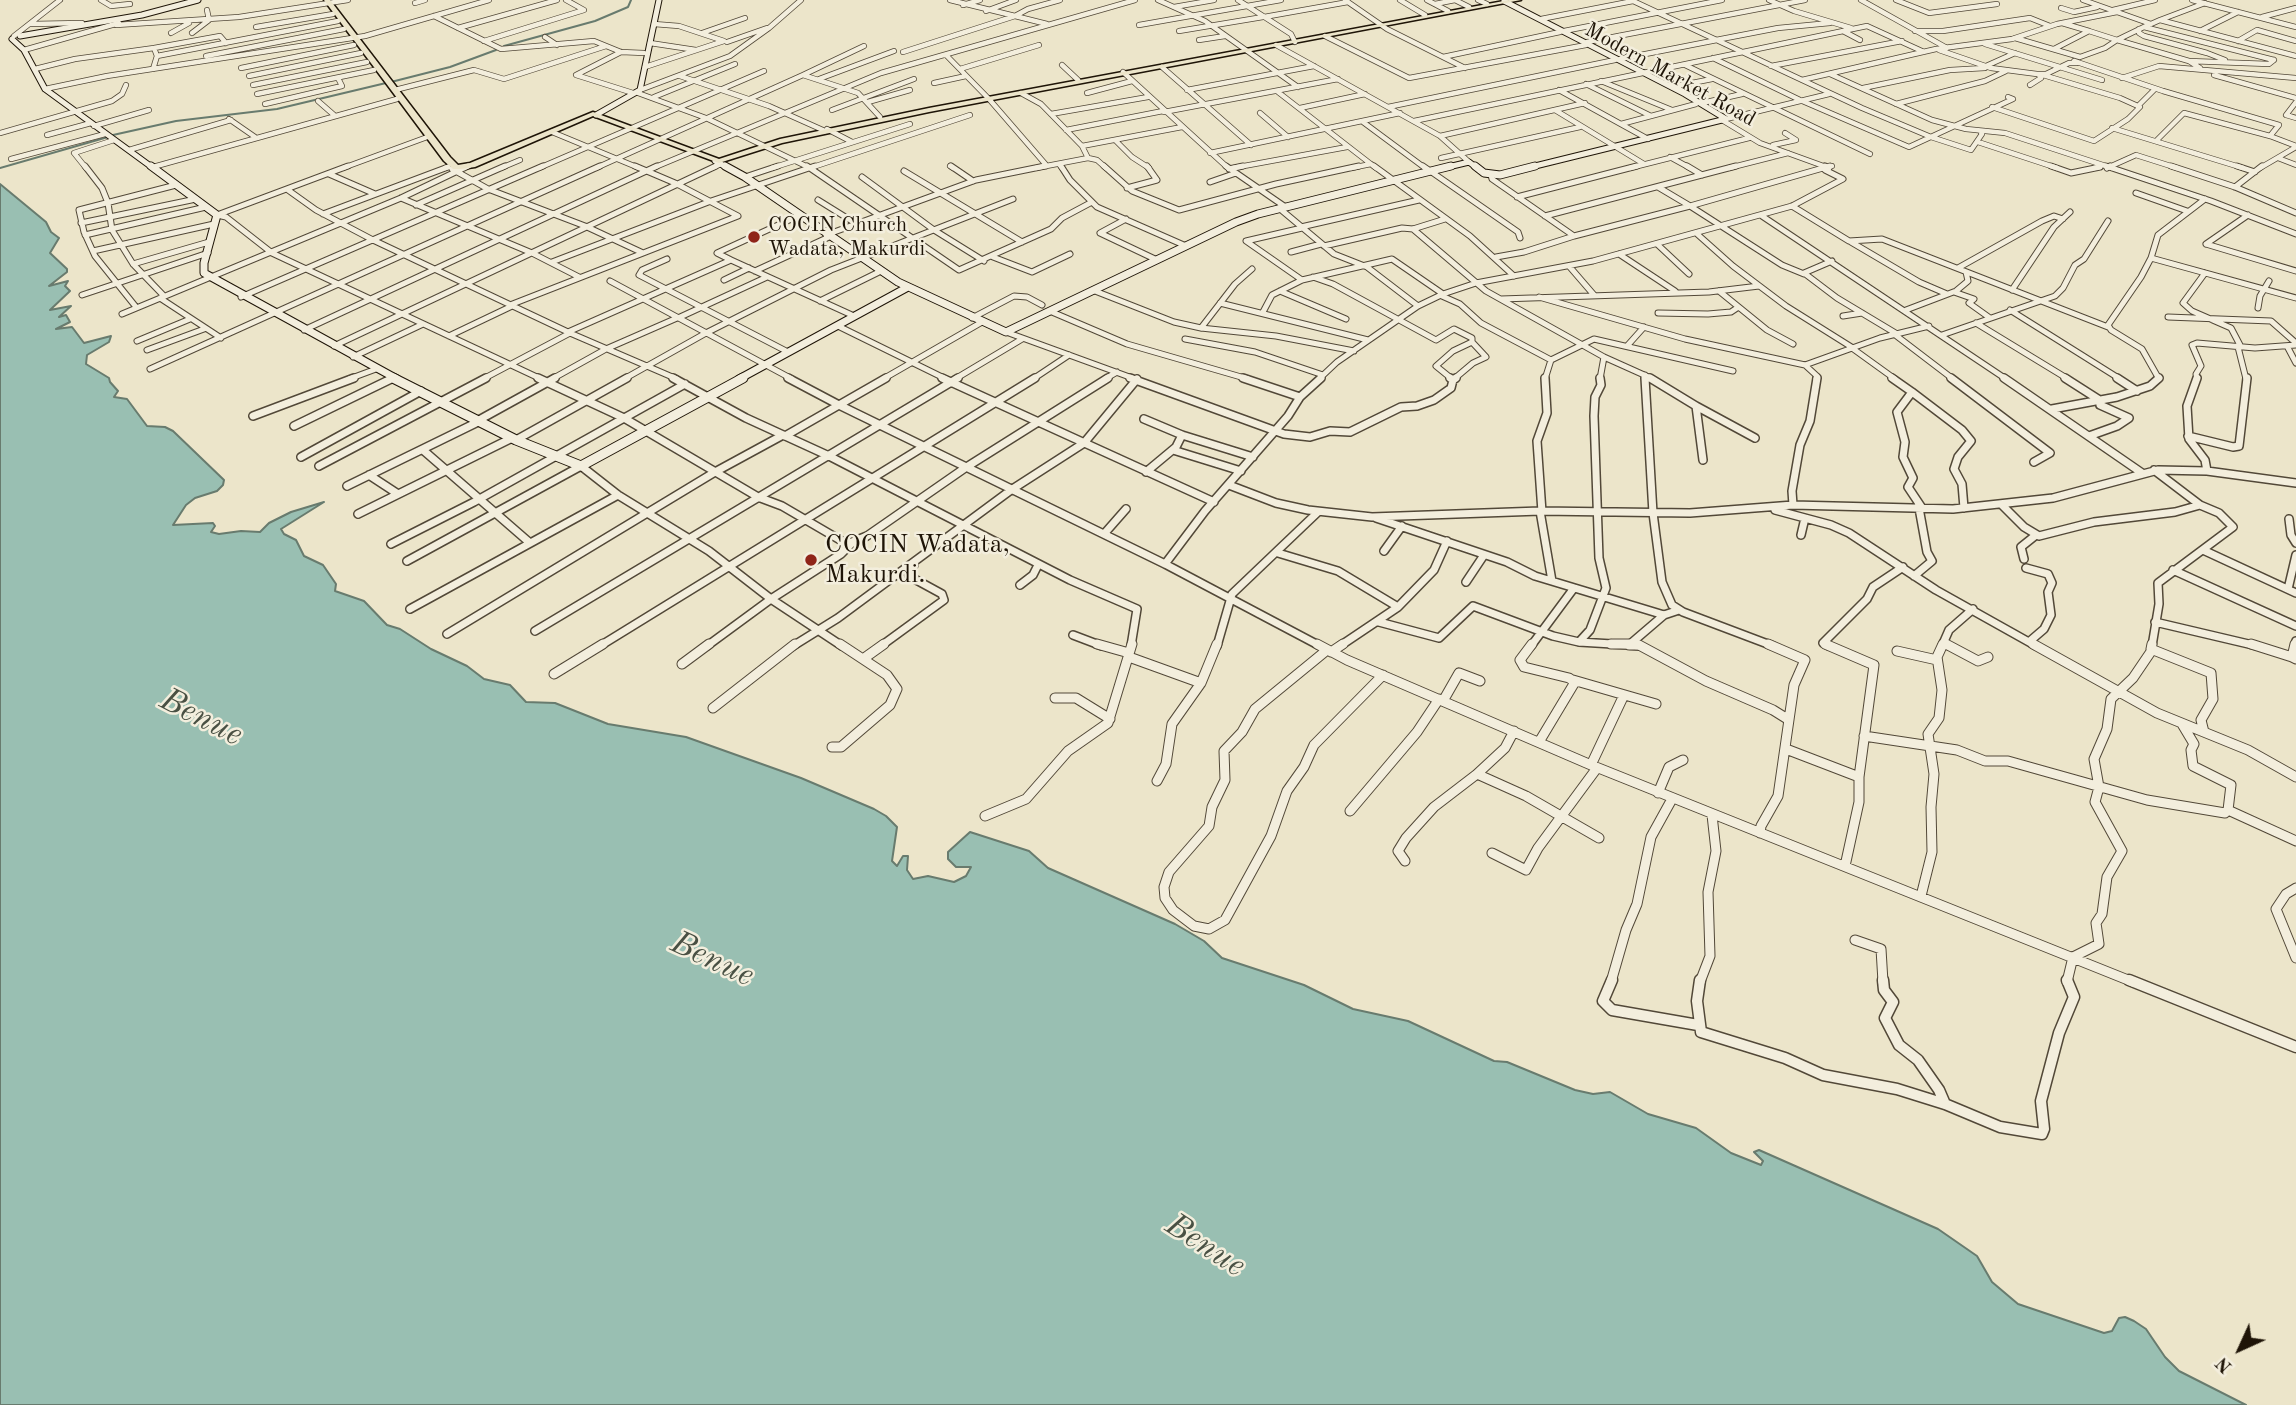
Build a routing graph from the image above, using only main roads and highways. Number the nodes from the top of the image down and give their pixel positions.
1 (326, 2) edge
2 (1508, 2) edge
3 (1489, 5) junction
4 (336, 16) junction
5 (1382, 25) junction
6 (353, 40) junction
7 (1295, 41) junction
8 (1244, 50) junction
9 (1124, 72) junction
10 (388, 84) junction
11 (988, 98) junction
12 (826, 130) junction
13 (428, 137) junction
14 (458, 169) junction

1 - 4 main road
2 - 3 main road
3 - 5 main road
3 - 5 main road
4 - 6 main road
4 - 6 main road
5 - 7 main road
5 - 7 main road
6 - 10 main road
6 - 10 main road
7 - 8 main road
7 - 8 main road
8 - 9 main road
8 - 9 main road
9 - 11 main road
9 - 11 main road
10 - 13 main road
10 - 13 main road
11 - 12 main road
11 - 12 main road
12 - 14 main road
13 - 14 main road
13 - 14 main road

